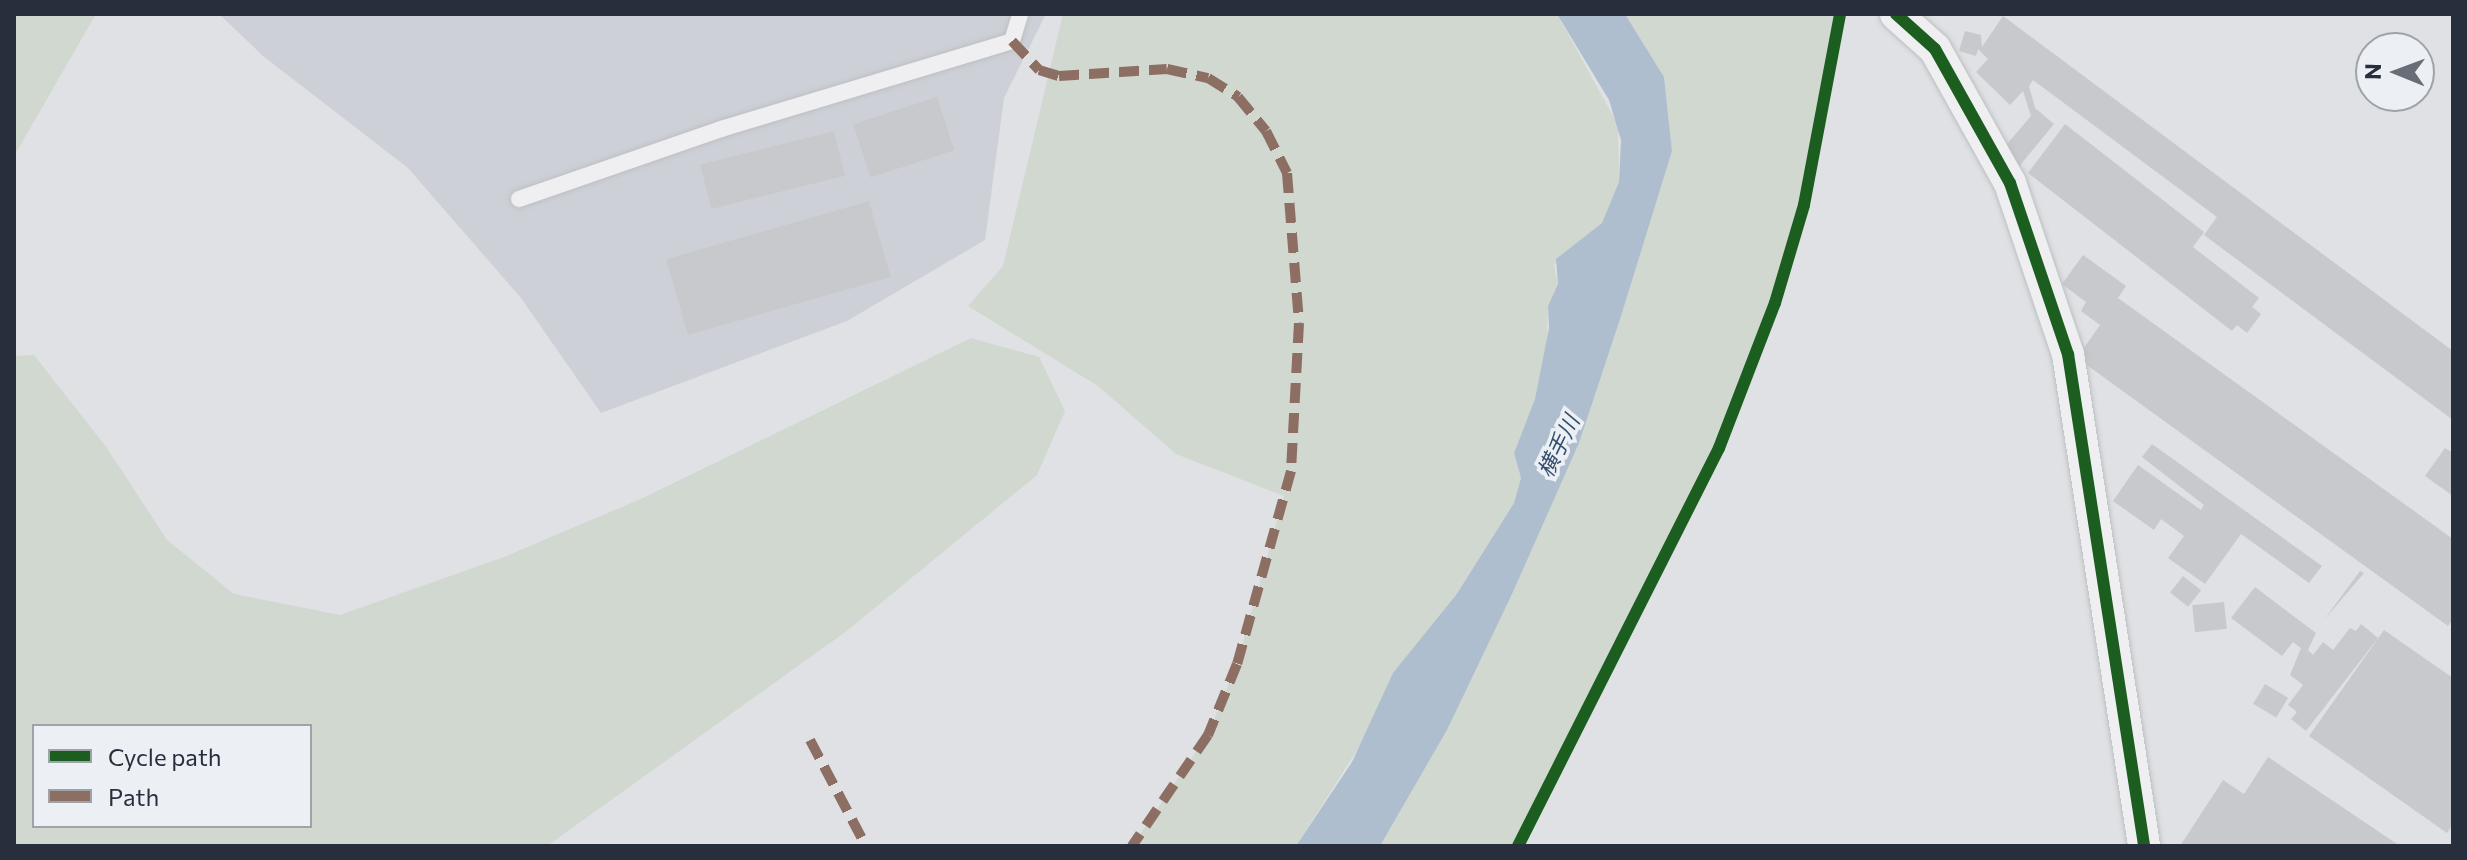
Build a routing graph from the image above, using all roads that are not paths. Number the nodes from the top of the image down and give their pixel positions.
1 (1020, 14) edge
2 (1896, 14) edge
3 (519, 199) dead end
4 (2144, 846) edge

1 - 3 lane
2 - 4 street

